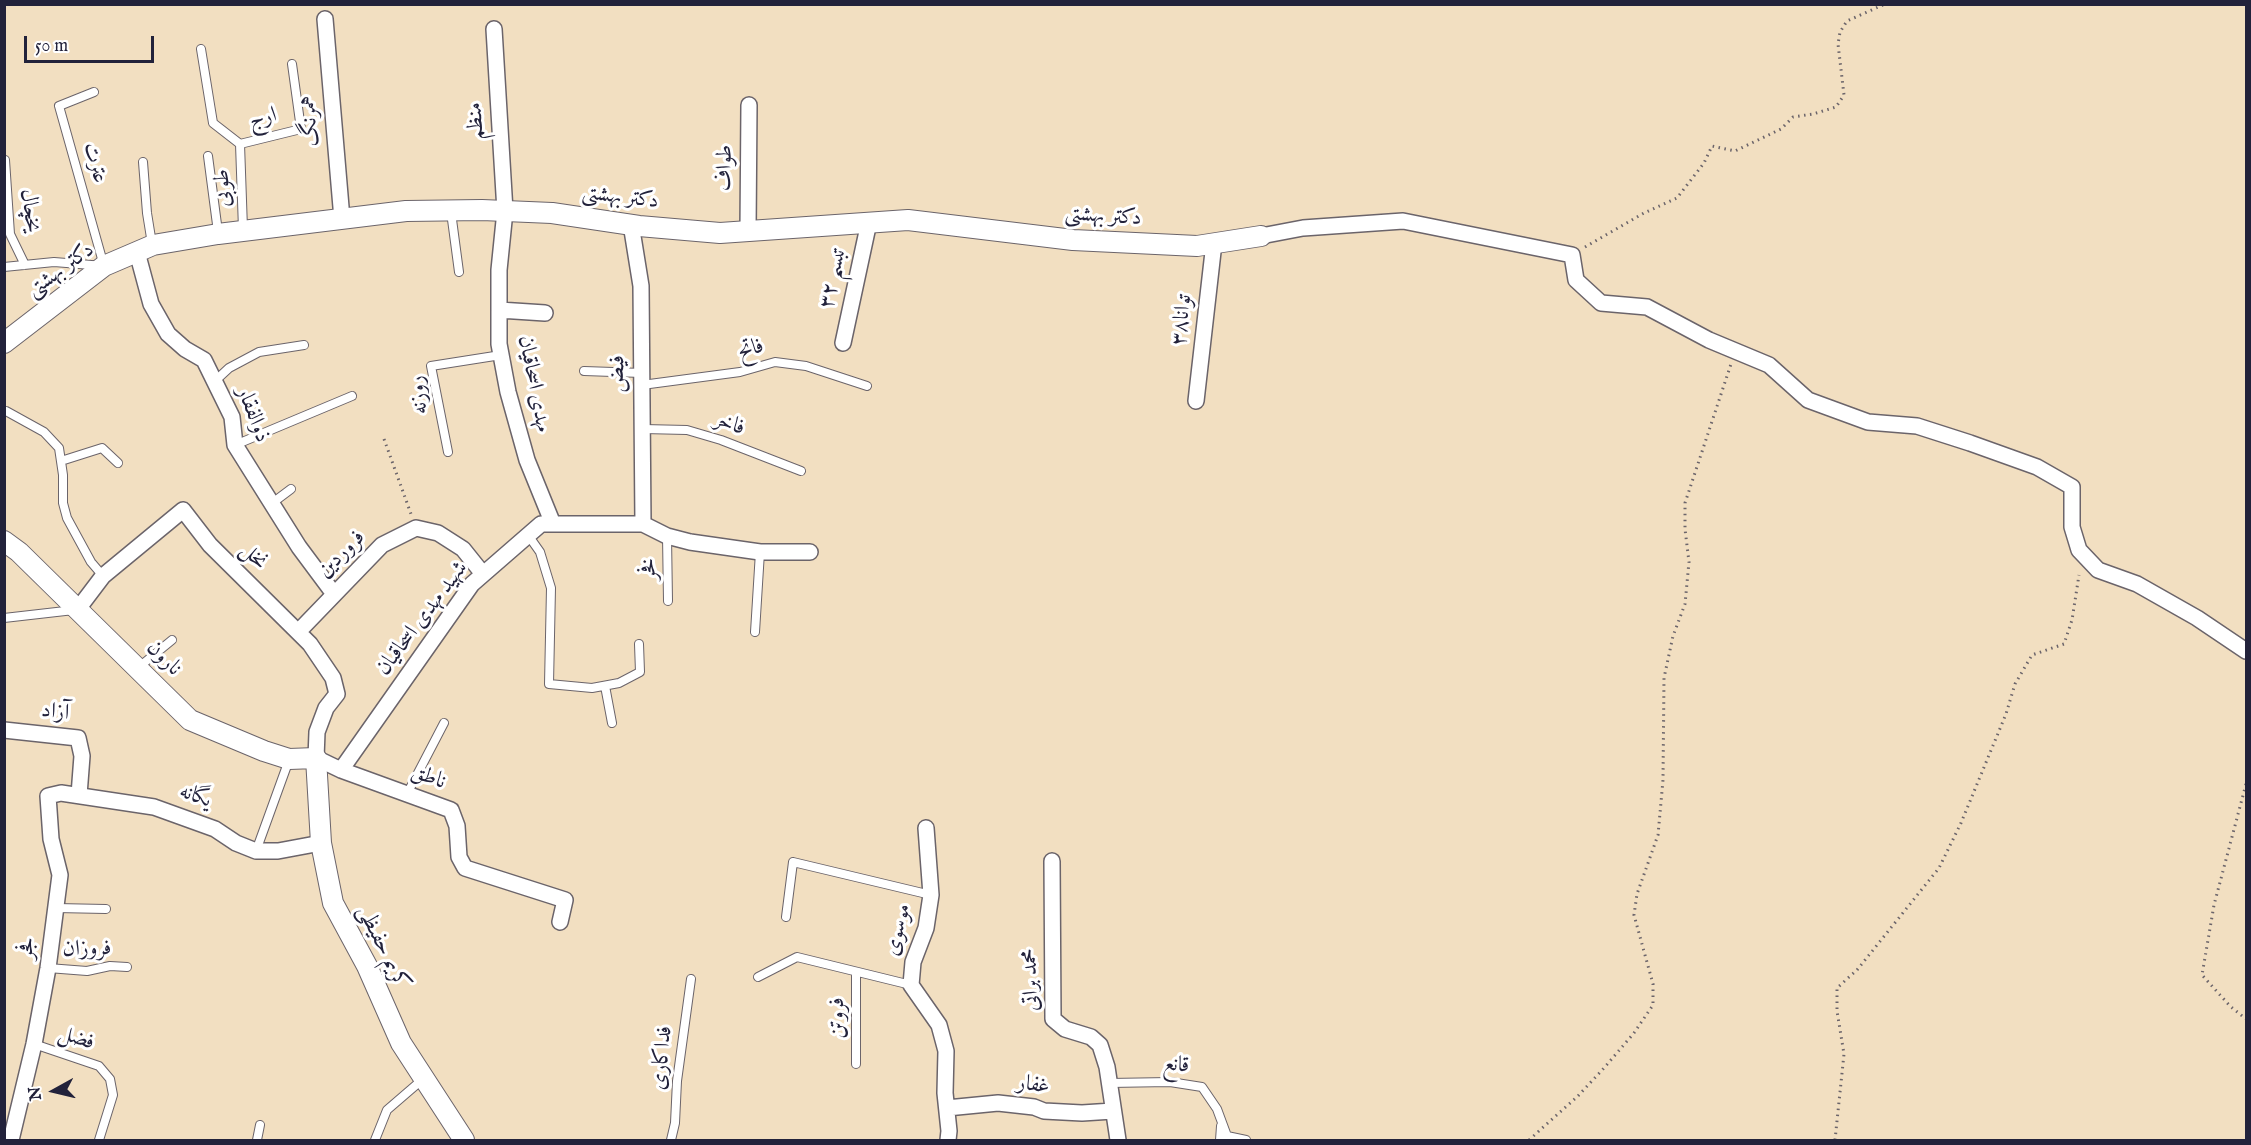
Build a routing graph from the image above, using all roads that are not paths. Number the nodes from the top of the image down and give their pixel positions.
1 (325, 19) dead end
2 (494, 29) dead end
3 (201, 49) dead end
4 (292, 64) dead end
5 (94, 92) dead end
6 (749, 105) dead end
7 (240, 144) junction
8 (208, 156) dead end
9 (5, 160) edge
10 (143, 162) dead end
11 (451, 210) junction
12 (505, 211) junction
13 (342, 219) junction
14 (869, 222) junction
15 (631, 224) junction
16 (243, 231) junction
17 (748, 231) junction
18 (218, 234) junction
19 (1261, 236) joint
20 (1214, 243) junction
21 (145, 248) junction
22 (26, 265) junction
23 (104, 266) junction
24 (4, 267) edge
25 (459, 272) dead end
26 (499, 310) junction
27 (545, 313) dead end
28 (4, 343) edge
29 (843, 343) dead end
30 (304, 345) dead end
31 (501, 355) junction
32 (584, 371) dead end
33 (642, 379) junction
34 (215, 381) junction
35 (867, 386) dead end
36 (352, 396) dead end
37 (1196, 401) dead end
38 (6, 411) edge
39 (643, 429) junction
40 (236, 445) junction
41 (448, 452) dead end
42 (61, 461) junction
43 (118, 463) dead end
44 (801, 471) dead end
45 (291, 489) dead end
46 (271, 504) junction
47 (553, 524) junction
48 (643, 524) junction
49 (528, 535) junction
50 (667, 536) junction
51 (4, 542) edge
52 (760, 552) junction
53 (810, 552) dead end
54 (483, 574) junction
55 (103, 576) junction
56 (334, 594) junction
57 (668, 602) dead end
58 (78, 609) junction
59 (4, 618) edge
60 (298, 632) junction
61 (754, 632) dead end
62 (172, 640) dead end
63 (639, 645) dead end
64 (2247, 651) edge
65 (138, 668) junction
66 (605, 686) junction
67 (444, 723) dead end
68 (612, 723) dead end
69 (4, 730) edge
70 (316, 758) junction
71 (289, 759) junction
72 (341, 770) junction
73 (407, 794) junction
74 (79, 795) junction
75 (48, 796) joint
76 (926, 828) dead end
77 (321, 843) junction
78 (256, 851) junction
79 (1052, 861) dead end
80 (931, 895) junction
81 (56, 908) junction
82 (106, 909) dead end
83 (786, 917) dead end
84 (560, 922) dead end
85 (127, 967) dead end
86 (48, 968) junction
87 (856, 972) junction
88 (758, 977) dead end
89 (691, 978) dead end
90 (911, 985) junction
91 (34, 1044) junction
92 (856, 1064) dead end
93 (424, 1078) junction
94 (1109, 1083) junction
95 (947, 1108) junction
96 (1113, 1112) junction
97 (1222, 1122) junction
98 (260, 1125) dead end
99 (11, 1140) edge
100 (99, 1140) edge
101 (257, 1140) edge
102 (375, 1140) edge
103 (464, 1140) edge
104 (671, 1140) edge
105 (948, 1140) edge
106 (1118, 1140) edge
107 (1220, 1140) edge
108 (1245, 1140) edge

1 - 13 street, همرنگ
2 - 12 street, منظم
3 - 7 lane
4 - 7 lane, ارج
5 - 23 lane, عترت
6 - 17 street, طواف
7 - 16 lane, طوبی
8 - 18 lane
9 - 22 lane, یخچال
10 - 21 lane
11 - 12 street, دکتر بهشتی
11 - 13 street, دکتر بهشتی
11 - 25 lane
12 - 15 street, دکتر بهشتی
12 - 26 street, مهدی اسحاقیان
13 - 16 street, دکتر بهشتی
14 - 17 street, دکتر بهشتی
14 - 20 street, دکتر بهشتی
14 - 29 street, تبسم ۳۲
15 - 17 street, دکتر بهشتی
15 - 33 street, فیض
16 - 18 street, دکتر بهشتی
18 - 21 street, دکتر بهشتی
19 - 20 street, دکتر بهشتی
19 - 64 street
20 - 37 street, توانا۳۸
21 - 23 street, دکتر بهشتی
21 - 34 street, ذوالفقار
22 - 23 lane
22 - 24 lane
23 - 28 street, دکتر بهشتی
26 - 27 street
26 - 31 street, مهدی اسحاقیان
30 - 34 lane
31 - 41 lane, روزنه
31 - 47 street, مهدی اسحاقیان
32 - 33 lane, فاتح
33 - 35 lane, فاتح
33 - 39 street, فیض
34 - 40 street, ذوالفقار
36 - 40 lane
38 - 42 lane
39 - 44 lane, فاخر
39 - 48 street, فیض
40 - 46 street, ذوالفقار
42 - 43 lane
42 - 55 lane
45 - 46 lane
46 - 56 street, ذوالفقار
47 - 48 street, شهید مهدی اسحاقیان
47 - 49 street, شهید مهدی اسحاقیان
48 - 50 street, شهید مهدی اسحاقیان
49 - 54 street, شهید مهدی اسحاقیان
49 - 66 lane
50 - 52 street, شهید مهدی اسحاقیان
50 - 57 lane, فخر
51 - 58 street, نارون
52 - 53 street, شهید مهدی اسحاقیان
52 - 61 lane
54 - 56 street, فروردین
54 - 72 street, شهید مهدی اسحاقیان
55 - 58 street, نخل
55 - 60 street, نخل
56 - 60 street, فروردین
58 - 59 lane
58 - 65 street, نارون
60 - 70 street, نخل
62 - 65 lane
63 - 66 lane
65 - 71 street, نارون
66 - 68 lane
67 - 73 lane
69 - 74 street, آزاد
70 - 71 street, نارون
70 - 72 street, ناطق
70 - 77 street, کریم حفیظی
71 - 78 lane
72 - 73 street, ناطق
73 - 84 street, ناطق
74 - 75 street, یگانه
74 - 78 street, یگانه
75 - 81 street, فجر
76 - 80 street, موسوی
77 - 78 street, یگانه
77 - 93 street, کریم حفیظی
79 - 94 street, محمد براتی
80 - 83 lane
80 - 90 street, موسوی
81 - 82 lane
81 - 86 street, فجر
85 - 86 lane, فروزان
86 - 91 street, فجر
87 - 88 lane
87 - 90 lane
87 - 92 lane, فروتن
89 - 104 lane, فداکاری
90 - 95 street, موسوی
91 - 99 street, فجر
91 - 100 lane, فضل
93 - 102 lane
93 - 103 street, کریم حفیظی
94 - 96 street, محمد براتی
94 - 97 lane, قانع
95 - 96 street, غفار
95 - 105 street, موسوی
96 - 106 street, محمد براتی
97 - 107 lane
97 - 108 lane, قانع
98 - 101 lane

